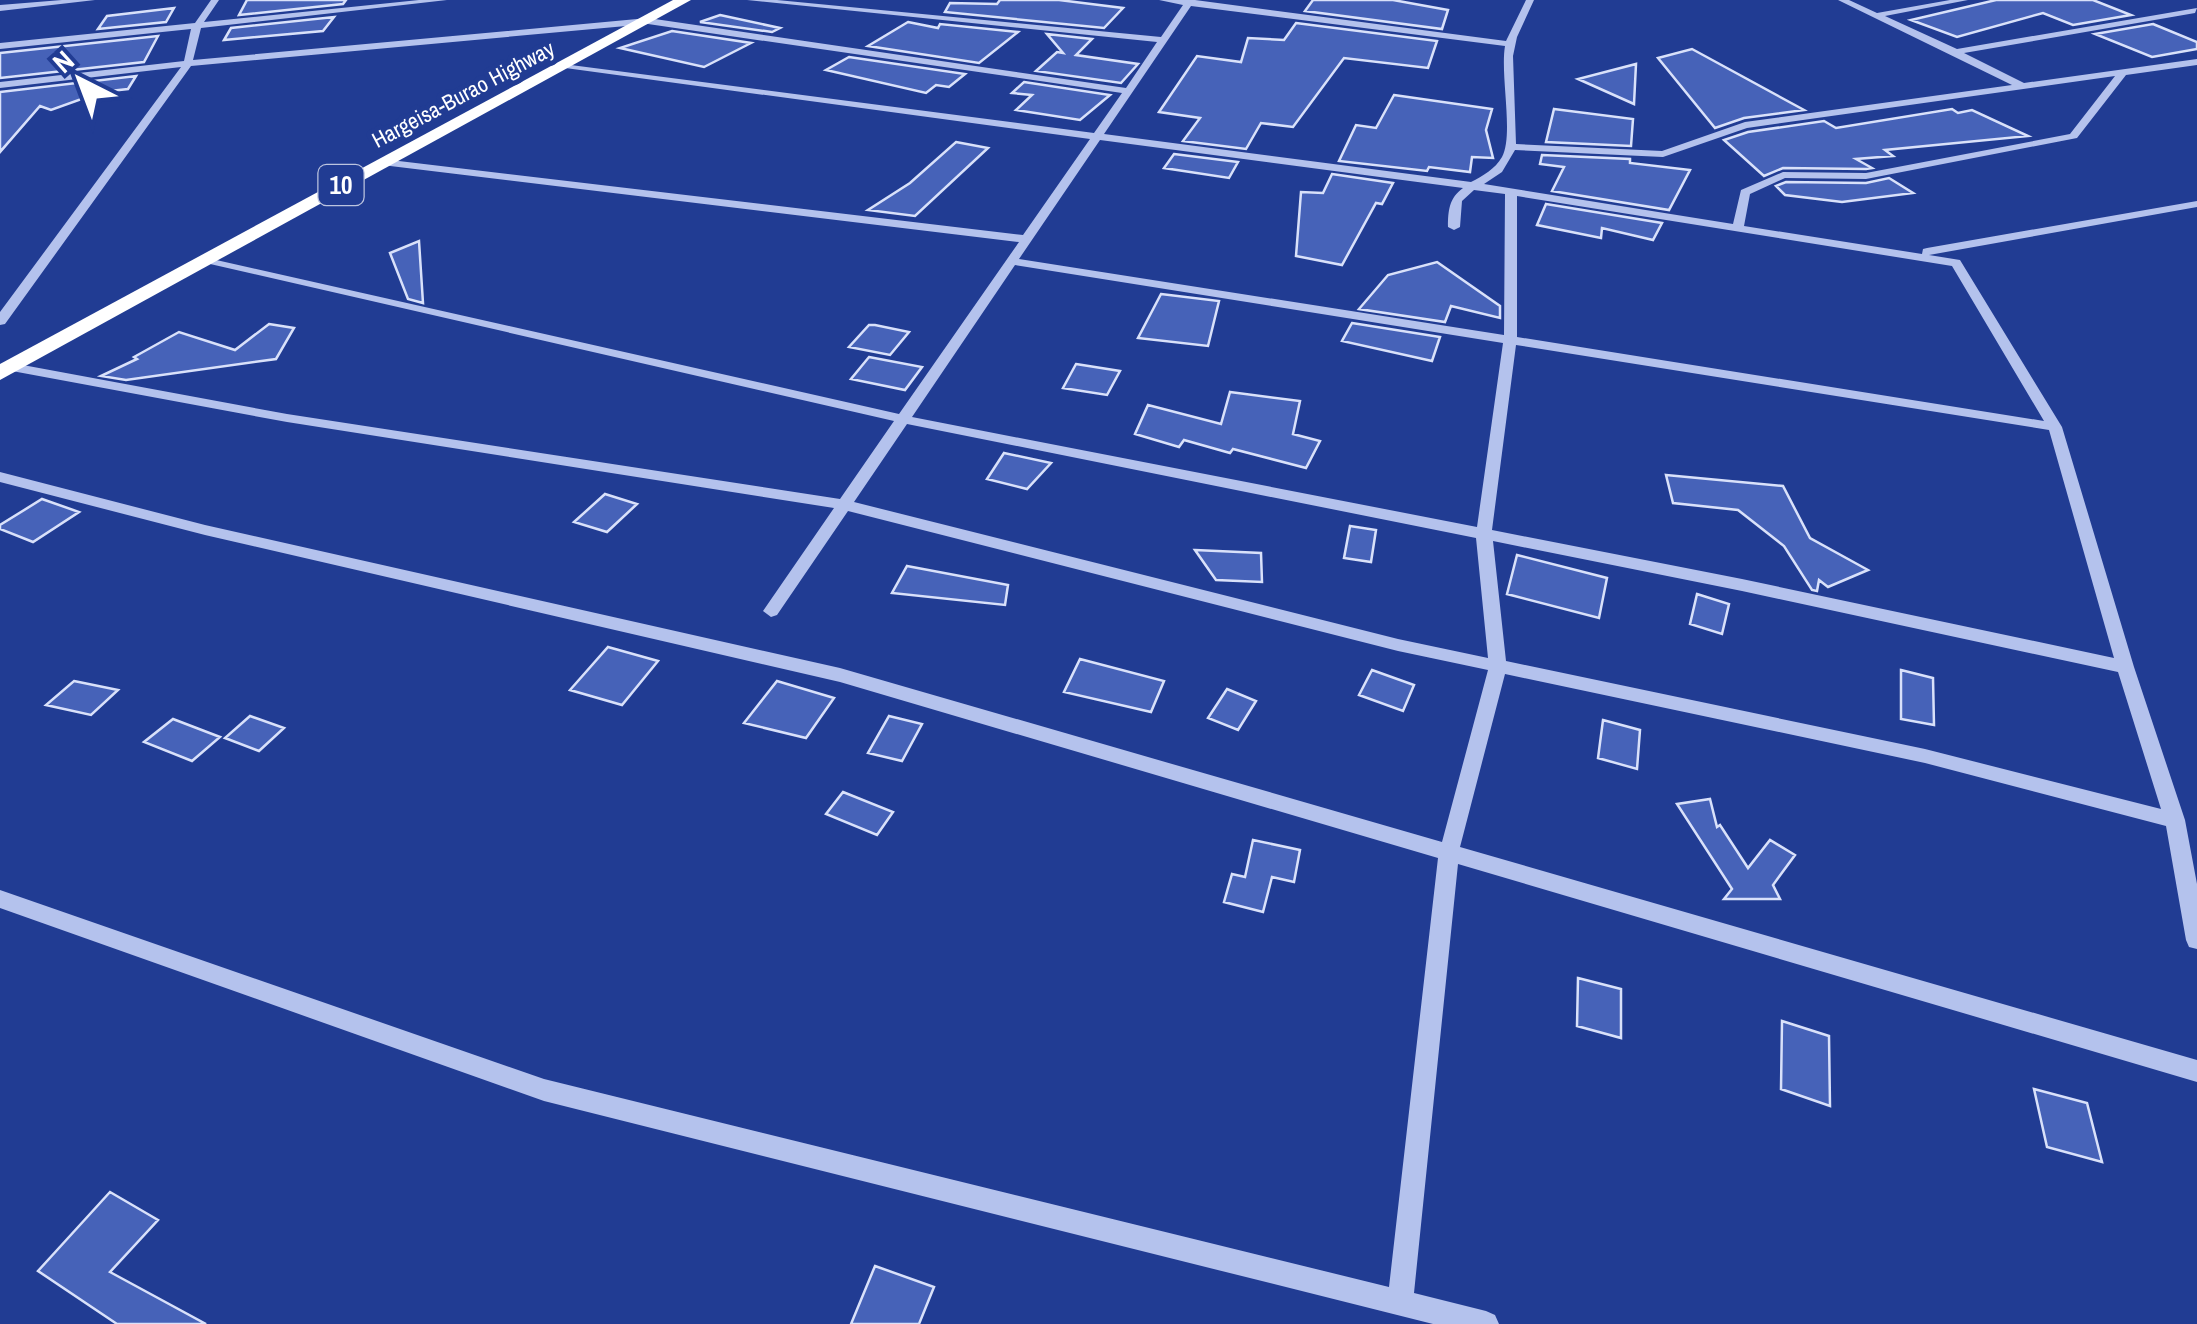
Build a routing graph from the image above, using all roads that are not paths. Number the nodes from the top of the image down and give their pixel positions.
1 (91, 0) edge
2 (215, 0) edge
3 (443, 0) edge
4 (684, 0) edge
5 (751, 0) edge
6 (1162, 0) edge
7 (1530, 0) edge
8 (1842, 0) edge
9 (1964, 0) edge
10 (2172, 0) edge
11 (1190, 1) edge
12 (0, 8) edge
13 (2196, 10) edge
14 (1872, 16) junction
15 (648, 21) junction
16 (196, 28) junction
17 (1164, 40) junction
18 (1510, 44) junction
19 (0, 46) edge
20 (1956, 52) junction
21 (2197, 62) edge
22 (188, 63) junction
23 (563, 67) junction
24 (2123, 72) junction
25 (0, 85) edge
26 (2022, 86) junction
27 (1128, 91) junction
28 (1095, 139) junction
29 (1511, 147) junction
30 (382, 162) junction
31 (1475, 186) junction
32 (1512, 192) junction
33 (2197, 204) edge
34 (1454, 227) dead end
35 (1738, 228) junction
36 (1027, 239) junction
37 (1911, 255) junction
38 (203, 261) junction
39 (1012, 261) junction
40 (0, 321) edge
41 (1510, 340) junction
42 (6, 370) edge
43 (903, 419) junction
44 (2056, 427) junction
45 (0, 477) edge
46 (844, 505) junction
47 (1484, 534) junction
48 (771, 611) dead end
49 (1498, 666) junction
50 (2125, 667) junction
51 (2175, 820) junction
52 (1448, 853) junction
53 (0, 899) edge
54 (2197, 940) edge
55 (2197, 1070) edge
56 (1400, 1302) junction
57 (1486, 1324) edge

1 - 12 street
2 - 16 street
3 - 16 street
4 - 15 highway, Hargeisa-Burao Highway / 10
5 - 17 street
6 - 11 street
7 - 18 street
8 - 14 street
9 - 14 street
10 - 13 street
11 - 17 street
11 - 18 street
13 - 20 street
14 - 20 street
15 - 22 street
15 - 23 highway, Hargeisa-Burao Highway / 10
15 - 27 street
16 - 19 street
16 - 22 street
17 - 27 street
18 - 29 street
20 - 26 street
21 - 24 street
22 - 25 street
22 - 40 street
23 - 28 street
23 - 30 highway, Hargeisa-Burao Highway / 10
24 - 26 street
24 - 35 street
26 - 29 street
27 - 28 street
28 - 31 street
28 - 36 street
29 - 31 street
30 - 36 street
30 - 38 highway, Hargeisa-Burao Highway / 10
31 - 32 street
31 - 34 street
32 - 35 street
32 - 41 street
33 - 37 street
35 - 37 street
36 - 39 street
37 - 44 street
38 - 42 highway, Hargeisa-Burao Highway / 10
38 - 43 street
39 - 41 street
39 - 43 street
41 - 44 street
41 - 47 street
42 - 46 street
43 - 46 street
43 - 47 street
44 - 50 street
45 - 52 street
46 - 48 street
46 - 49 street
47 - 49 street
47 - 50 street
49 - 51 street
49 - 52 street
50 - 51 street
51 - 54 street
52 - 55 street
52 - 56 street
53 - 56 street
56 - 57 street

